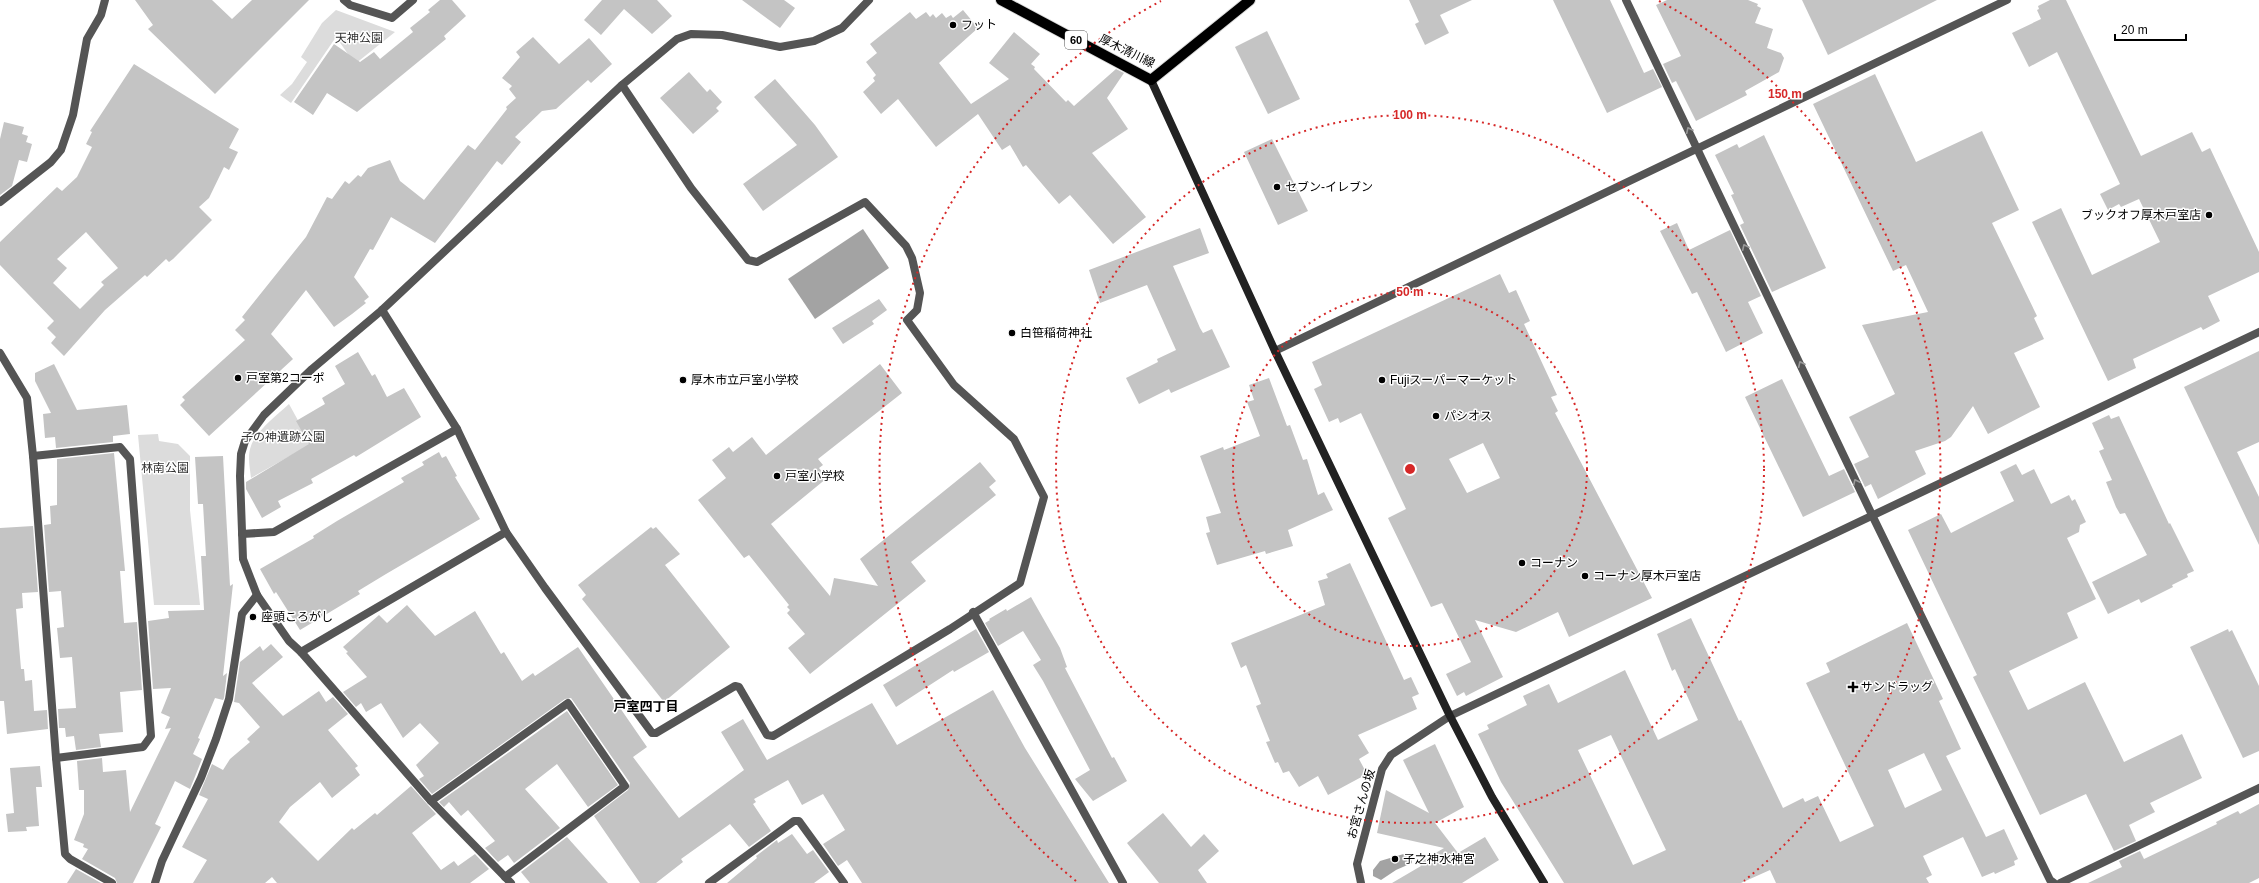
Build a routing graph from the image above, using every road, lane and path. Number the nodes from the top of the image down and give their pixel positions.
1 (105, 0) edge
2 (344, 0) edge
3 (413, 0) edge
4 (868, 0) edge
5 (1001, 0) edge
6 (1250, 0) edge
7 (1626, 0) edge
8 (2007, 0) edge
9 (1151, 80) junction
10 (622, 85) junction
11 (1697, 147) junction
12 (0, 202) edge
13 (382, 310) junction
14 (2259, 332) edge
15 (1275, 351) junction
16 (0, 353) edge
17 (457, 430) junction
18 (34, 456) junction
19 (1873, 517) junction
20 (506, 532) junction
21 (242, 534) junction
22 (257, 596) junction
23 (973, 612) junction
24 (301, 652) junction
25 (1450, 716) junction
26 (56, 758) junction
27 (2259, 788) edge
28 (431, 801) junction
29 (508, 880) edge
30 (112, 883) edge
31 (155, 883) edge
32 (709, 883) edge
33 (844, 883) edge
34 (1123, 883) edge
35 (1361, 883) edge
36 (1544, 883) edge
37 (2054, 883) edge
38 (2060, 883) edge

1 - 12 street
2 - 3 street
4 - 10 street
5 - 9 main road, 厚木清川線 / 60
6 - 9 main road, 厚木清川線
11 -> 7 street
8 - 11 street
9 - 15 street
10 - 13 street
10 - 23 street
11 - 15 street
19 -> 11 street
13 - 17 street
13 - 21 street
14 - 19 street, お宮さんの坂
15 - 25 street
16 - 18 street
17 - 20 street
17 - 21 street
18 - 26 street
18 - 26 street
19 - 25 street, お宮さんの坂
19 - 37 street
20 - 23 street
20 - 24 street
21 - 22 street
22 - 24 street
22 - 31 street
23 - 34 street
24 - 28 street
25 - 35 street, お宮さんの坂
25 - 36 street
26 - 30 street
27 - 38 street
28 - 29 street
28 - 29 street
32 - 33 street

